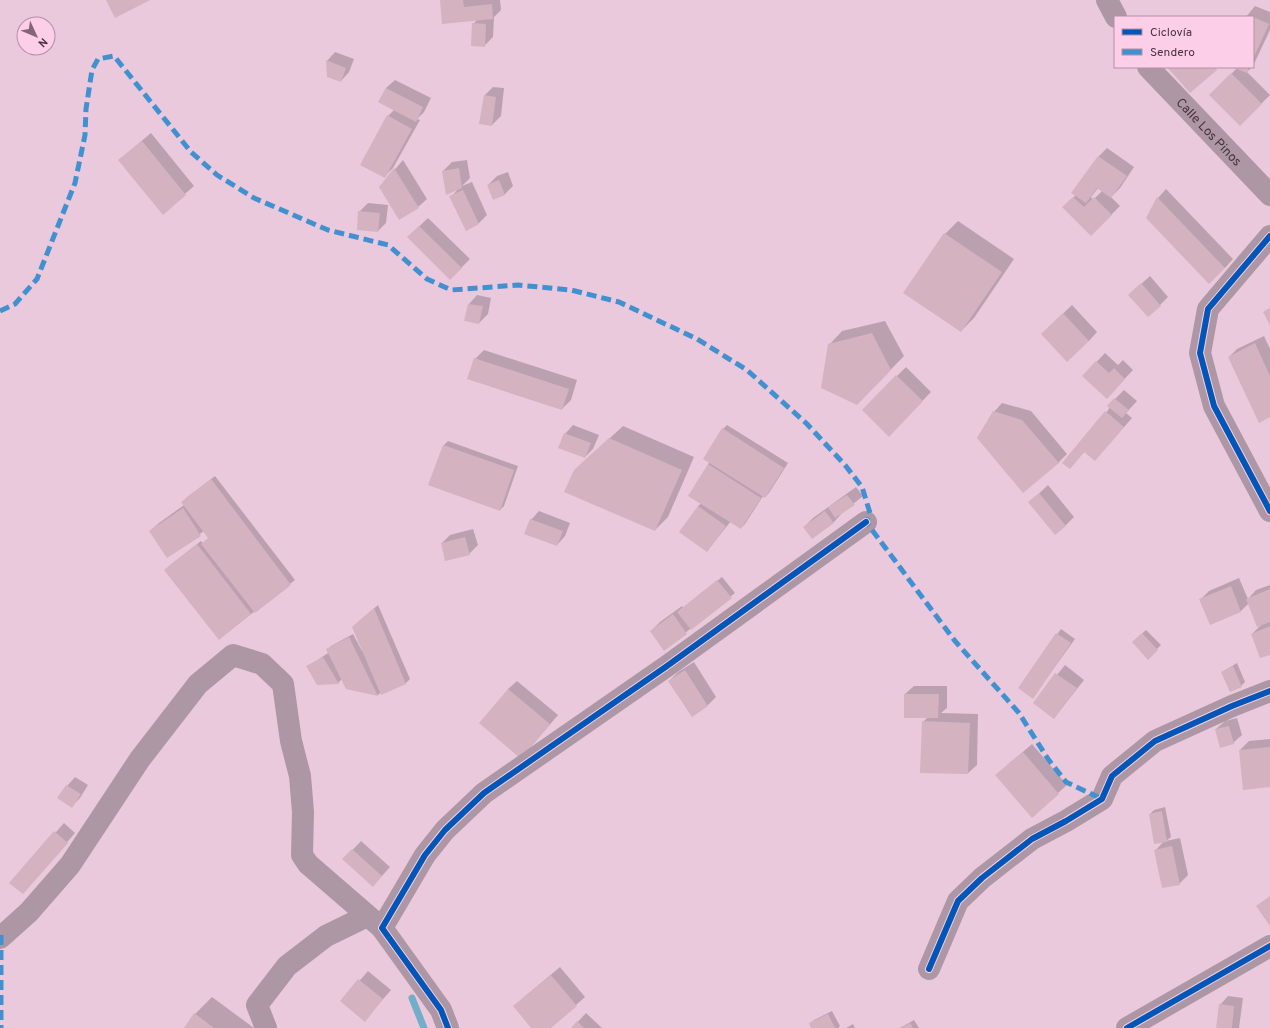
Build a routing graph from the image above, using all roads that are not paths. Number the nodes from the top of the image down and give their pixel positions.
1 (1107, 0) edge
2 (1115, 16) edge
3 (1149, 68) edge
4 (1270, 195) edge
5 (1270, 236) edge
6 (1270, 511) edge
7 (866, 522) dead end
8 (1270, 691) edge
9 (374, 922) junction
10 (0, 938) edge
11 (1270, 946) edge
12 (929, 969) dead end
13 (266, 1028) edge
14 (448, 1028) edge
15 (1127, 1028) edge

1 - 2 street
3 - 4 street, Calle Los Pinos
5 - 6 street
7 - 9 street
8 - 12 street
9 - 10 street
9 - 13 street
9 - 14 street
11 - 15 street

